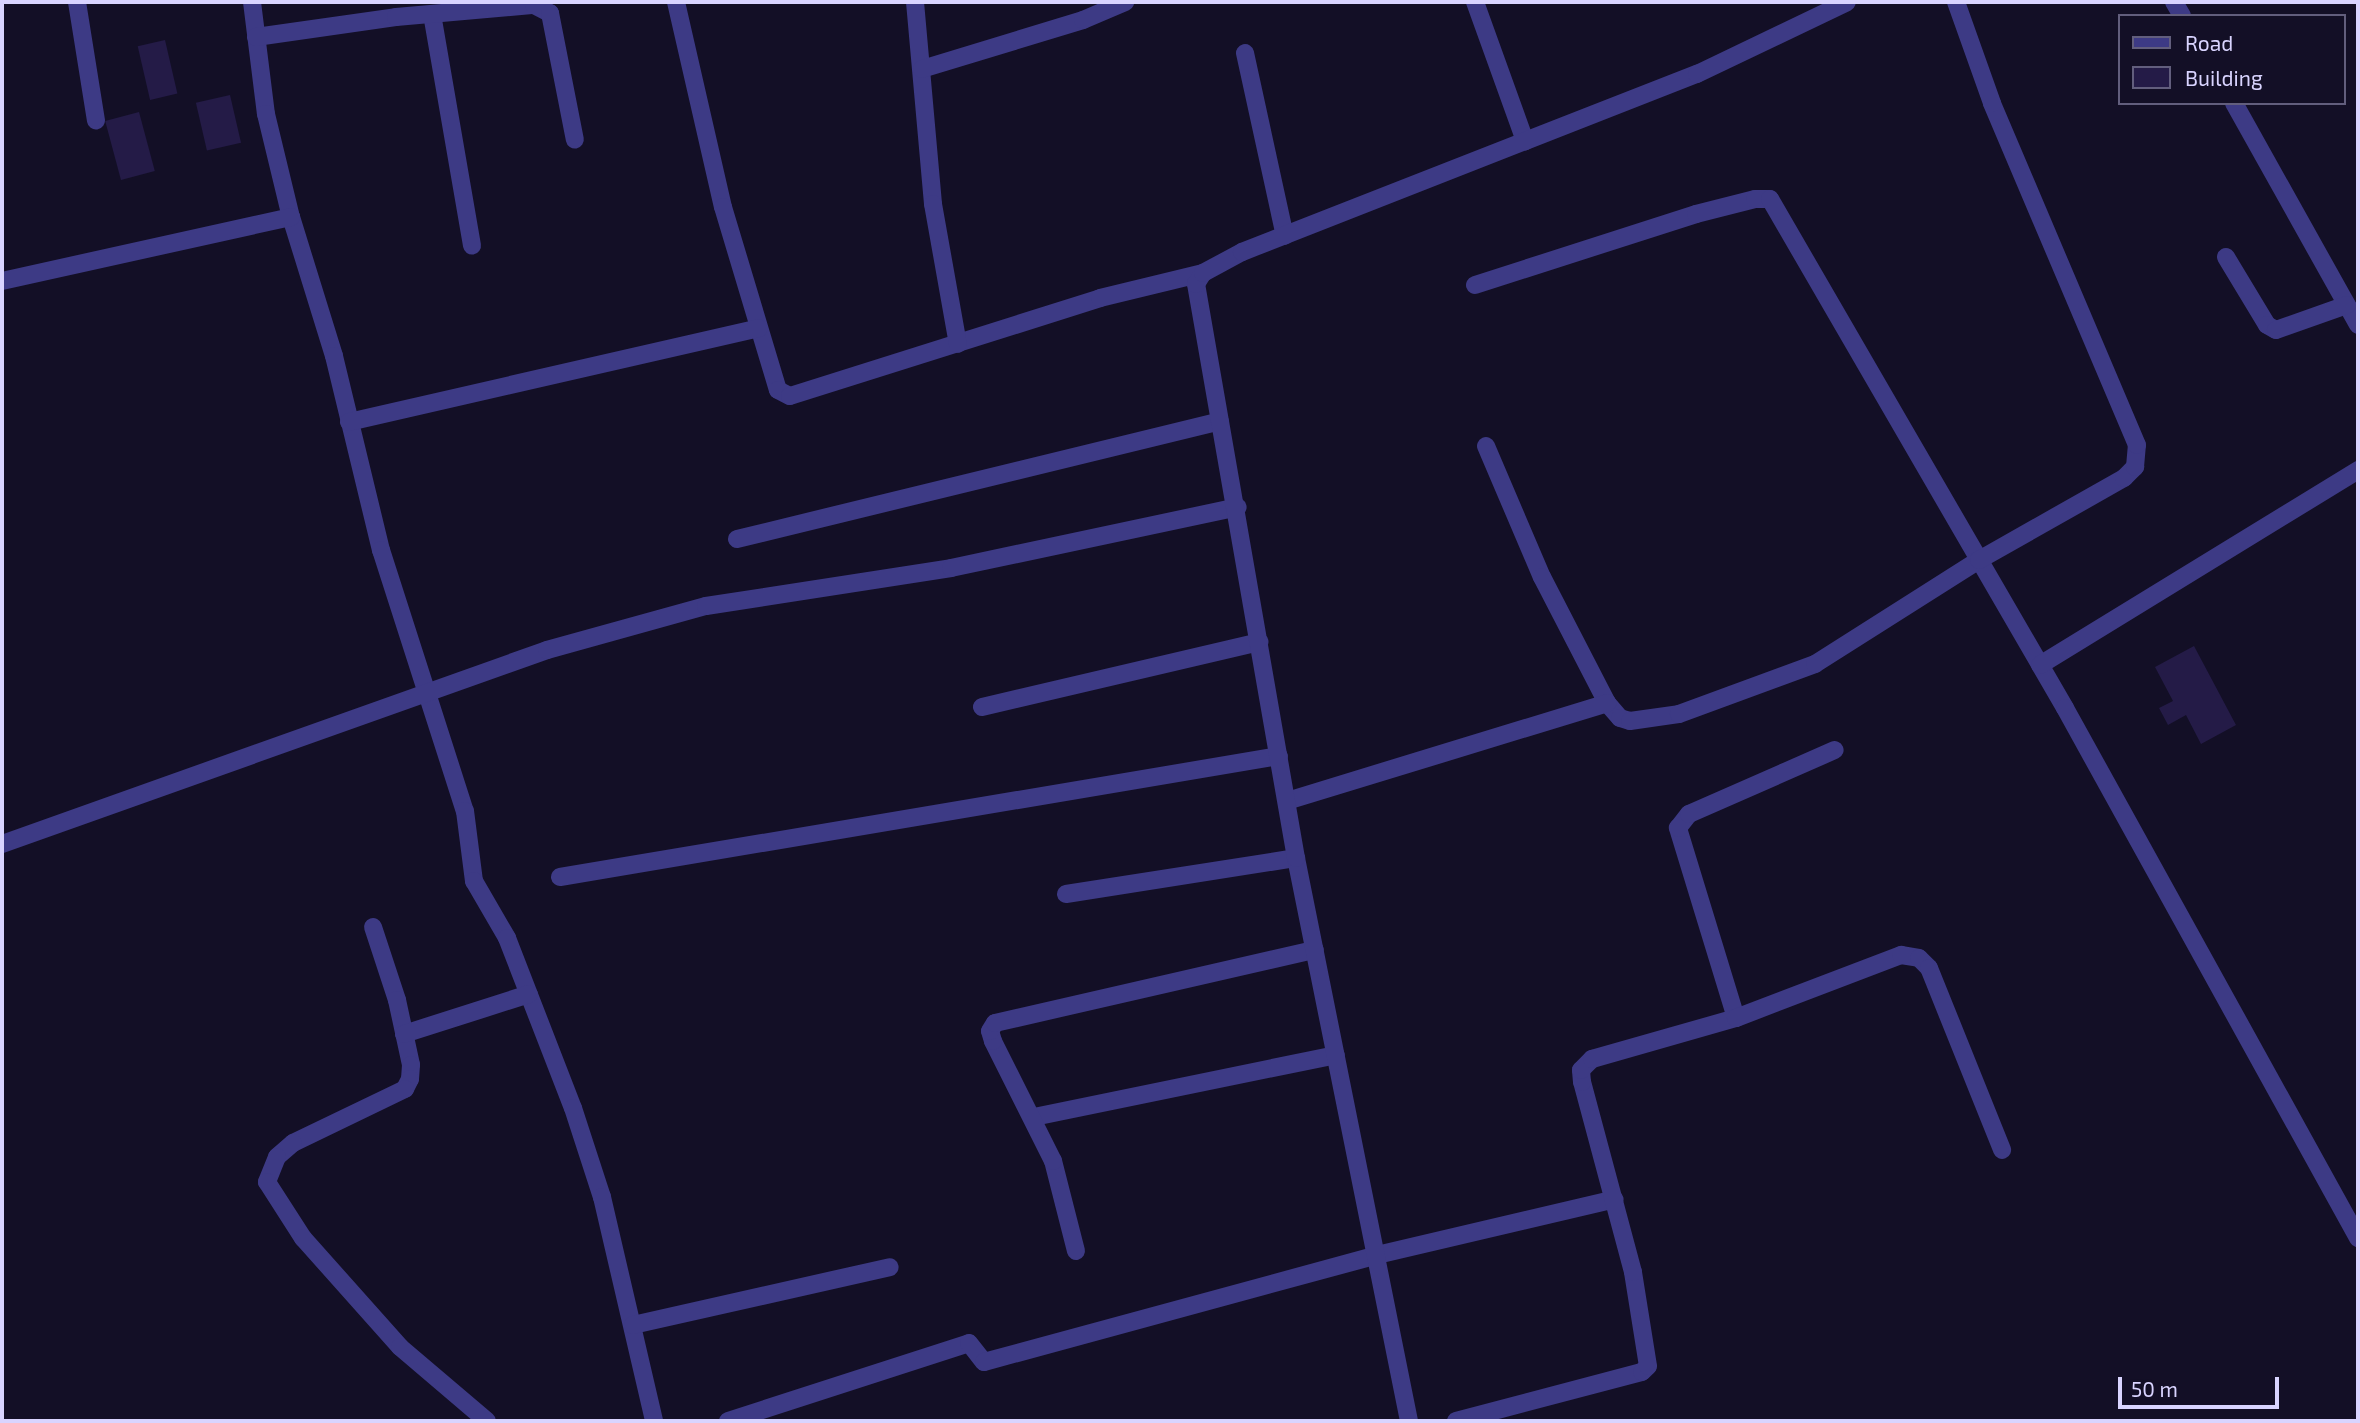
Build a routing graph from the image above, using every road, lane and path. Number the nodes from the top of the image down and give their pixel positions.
1 (77, 2) edge
2 (253, 2) edge
3 (676, 2) edge
4 (915, 2) edge
5 (1125, 2) edge
6 (1475, 2) edge
7 (1847, 2) edge
8 (1956, 2) edge
9 (432, 14) junction
10 (256, 37) junction
11 (1245, 53) dead end
12 (922, 69) junction
13 (2235, 105) edge
14 (96, 120) dead end
15 (575, 140) dead end
16 (1525, 141) junction
17 (290, 217) junction
18 (1285, 236) junction
19 (472, 246) dead end
20 (2226, 257) dead end
21 (1203, 273) junction
22 (2, 281) edge
23 (1475, 285) dead end
24 (2347, 305) junction
25 (2358, 325) edge
26 (758, 328) junction
27 (958, 344) junction
28 (1220, 421) junction
29 (349, 422) junction
30 (1486, 446) dead end
31 (2358, 470) edge
32 (1238, 507) junction
33 (737, 539) dead end
34 (1979, 560) junction
35 (1260, 642) junction
36 (2040, 665) junction
37 (425, 692) junction
38 (1607, 703) junction
39 (982, 707) dead end
40 (1835, 750) dead end
41 (1279, 756) junction
42 (1287, 801) junction
43 (2, 844) edge
44 (1296, 858) junction
45 (560, 877) dead end
46 (1066, 894) dead end
47 (373, 928) dead end
48 (1315, 950) junction
49 (529, 994) junction
50 (1736, 1018) junction
51 (404, 1034) junction
52 (1336, 1055) junction
53 (1034, 1117) junction
54 (2002, 1150) dead end
55 (1615, 1199) junction
56 (2358, 1238) edge
57 (1076, 1251) dead end
58 (1377, 1255) junction
59 (890, 1267) dead end
60 (633, 1325) junction
61 (486, 1421) edge
62 (653, 1421) edge
63 (727, 1421) edge
64 (1409, 1421) edge
65 (1455, 1421) edge

1 - 14 street
2 - 10 street
3 - 26 street
4 - 12 street
5 - 12 street
6 - 16 street
7 - 16 street
8 - 34 street
9 - 10 street
9 - 15 street
9 - 19 street
10 - 17 street
11 - 18 street
12 - 27 street
13 - 24 street
16 - 18 street
17 - 22 street
17 - 29 street
18 - 21 street
20 - 24 street
21 - 27 street
21 - 28 street
23 - 34 street
24 - 25 street
26 - 27 street
26 - 29 street
28 - 32 street
28 - 33 street
29 - 37 street
30 - 38 street
31 - 36 street
32 - 35 street
32 - 37 street
34 - 36 street
34 - 38 street
35 - 39 street
35 - 41 street
36 - 56 street
37 - 43 street
37 - 49 street
38 - 42 street
40 - 50 street
41 - 42 street
41 - 45 street
42 - 44 street
44 - 46 street
44 - 48 street
47 - 51 street
48 - 52 street
48 - 53 street
49 - 51 street
49 - 60 street
50 - 54 street
50 - 55 street
51 - 61 street
52 - 53 street
52 - 58 street
53 - 57 street
55 - 58 street
55 - 65 street
58 - 63 street
58 - 64 street
59 - 60 street
60 - 62 street

